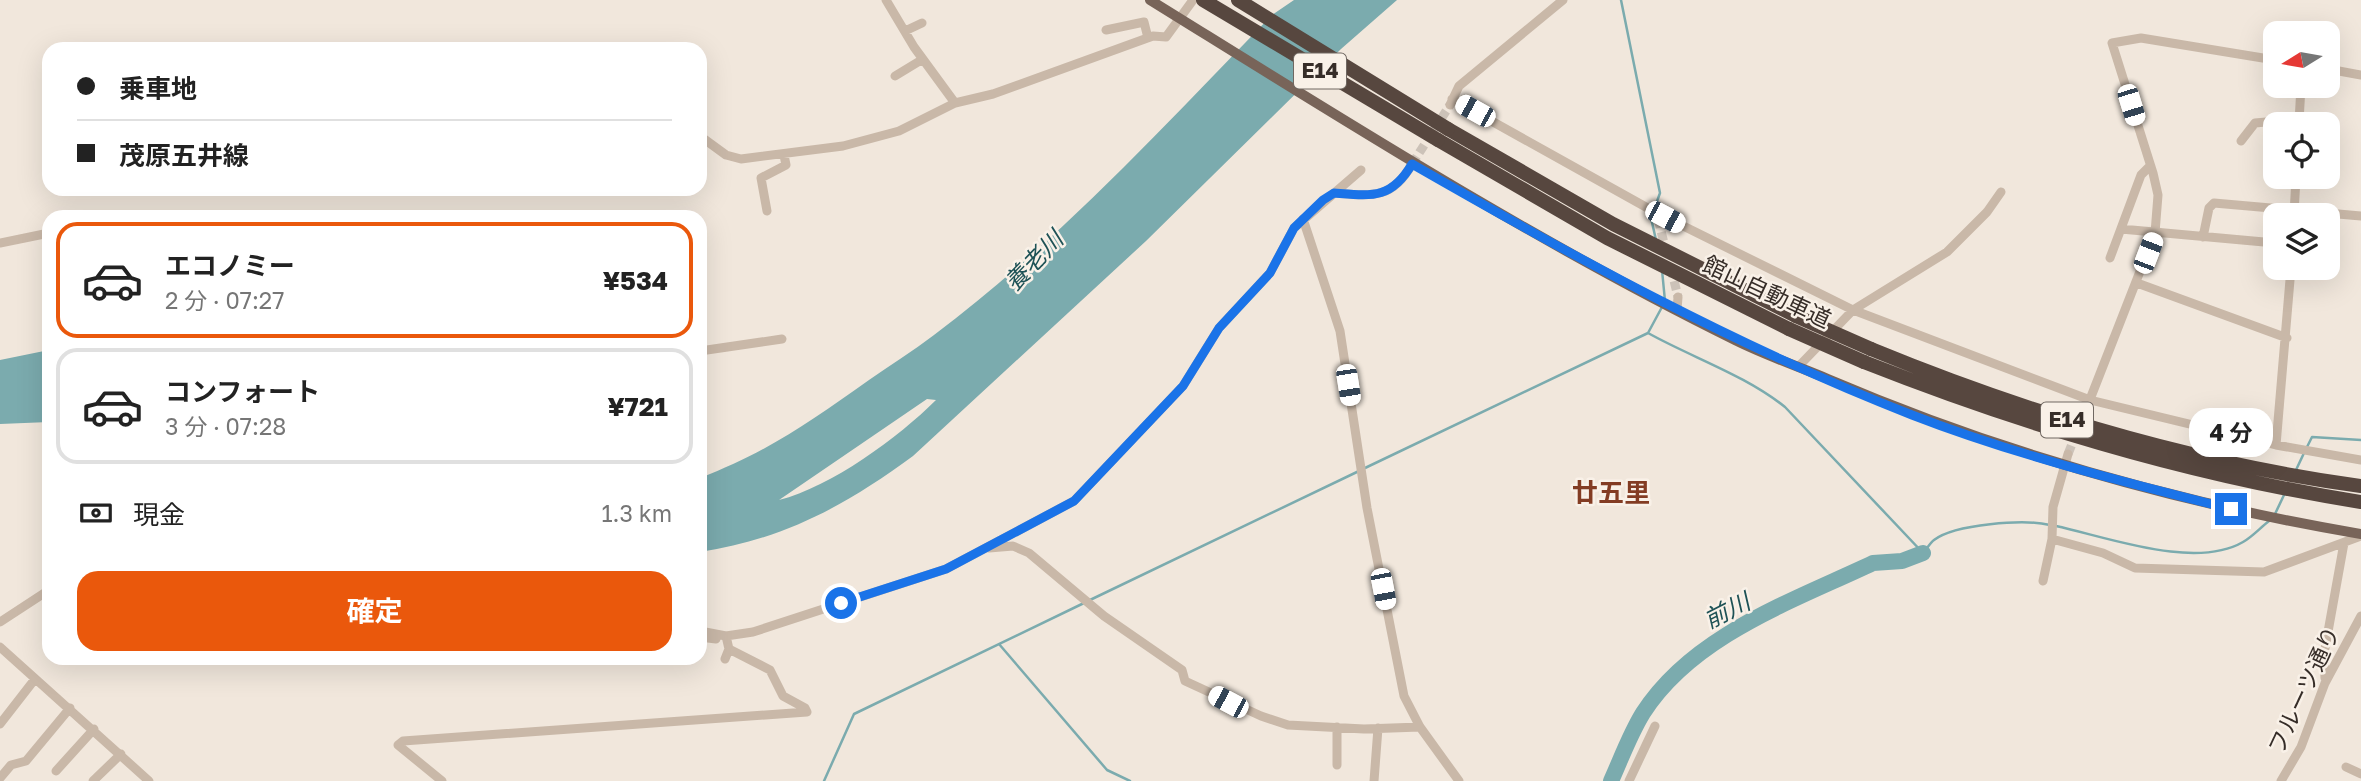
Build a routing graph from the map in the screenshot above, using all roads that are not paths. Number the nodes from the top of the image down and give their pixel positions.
1 (886, 0) edge
2 (1150, 0) edge
3 (1193, 0) edge
4 (1203, 0) edge
5 (1238, 0) edge
6 (1563, 0) edge
7 (1178, 17) junction
8 (922, 23) dead end
9 (1106, 30) dead end
10 (905, 31) junction
11 (1148, 38) junction
12 (2263, 58) edge
13 (923, 59) junction
14 (2340, 71) edge
15 (2361, 75) edge
16 (895, 76) dead end
17 (956, 103) junction
18 (2263, 123) edge
19 (1443, 135) junction
20 (707, 141) edge
21 (2241, 141) dead end
22 (785, 155) junction
23 (1412, 164) junction
24 (2150, 166) junction
25 (1361, 170) dead end
26 (2001, 192) dead end
27 (1334, 193) junction
28 (2263, 210) edge
29 (767, 211) dead end
30 (2340, 215) edge
31 (2361, 216) edge
32 (1303, 219) junction
33 (2121, 229) junction
34 (2155, 233) junction
35 (42, 234) edge
36 (2203, 237) junction
37 (2263, 242) edge
38 (0, 243) edge
39 (2110, 258) dead end
40 (2290, 280) edge
41 (2137, 283) junction
42 (1678, 297) tunnel mouth
43 (1678, 310) junction
44 (1853, 310) junction
45 (2287, 338) junction
46 (782, 339) dead end
47 (707, 350) edge
48 (1798, 367) junction
49 (2088, 404) junction
50 (2276, 445) junction
51 (2068, 454) tunnel mouth
52 (2361, 460) edge
53 (2064, 466) junction
54 (2361, 486) edge
55 (2326, 489) junction
56 (2361, 502) edge
57 (2361, 535) edge
58 (2052, 539) junction
59 (2344, 543) junction
60 (984, 549) junction
61 (2043, 581) dead end
62 (42, 595) edge
63 (2361, 616) edge
64 (0, 622) edge
65 (707, 634) edge
66 (707, 638) edge
67 (728, 642) junction
68 (0, 647) edge
69 (725, 659) dead end
70 (35, 679) junction
71 (2325, 683) junction
72 (70, 708) junction
73 (0, 724) edge
74 (1655, 726) dead end
75 (1337, 727) junction
76 (1420, 727) junction
77 (94, 729) junction
78 (1378, 729) junction
79 (121, 754) junction
80 (1337, 765) dead end
81 (2346, 767) dead end
82 (56, 771) dead end
83 (2361, 774) edge
84 (0, 778) edge
85 (93, 781) edge
86 (149, 781) edge
87 (442, 781) edge
88 (1374, 781) edge
89 (1459, 781) edge
90 (1629, 781) edge
91 (2281, 781) edge

1 - 10 street
2 - 7 main road
3 - 7 street
4 - 19 highway, 館山自動車道 / E14, bridge
5 - 19 highway, 館山自動車道 / E14, bridge
6 - 44 street
7 - 11 street
7 - 23 main road
8 - 10 street
9 - 11 street
10 - 13 street
11 - 17 street
12 - 24 street
13 - 16 street
13 - 17 street
14 - 15 street
17 - 22 street
18 - 21 street
19 - 55 highway, 館山自動車道 / E14, bridge
20 - 22 street
22 - 29 street
23 - 27 street
23 - 43 main road
24 - 33 street
24 - 34 street
25 - 27 street
26 - 44 street
27 - 32 street
28 - 36 street
30 - 31 street
32 - 60 street
32 - 76 street
33 - 34 street
33 - 39 street
34 - 36 street
34 - 41 street
35 - 38 street
36 - 37 street
40 - 45 street
41 - 45 street
41 - 49 street
42 - 43 street
43 - 48 main road
44 - 48 street
44 - 49 street
45 - 50 street
46 - 47 street
48 - 53 main road
49 - 50 street
50 - 52 street
51 - 53 street
53 - 57 main road
53 - 58 street
54 - 55 highway, 館山自動車道 / E14
55 - 56 highway, 館山自動車道 / E14
57 - 59 street
58 - 59 street
58 - 61 street
59 - 71 street
60 - 67 street
60 - 75 street
62 - 64 street
63 - 71 street, フルーツ通り
65 - 67 street
66 - 67 street
67 - 69 street
67 - 87 street
68 - 70 street
70 - 72 street
70 - 73 street
71 - 91 street, フルーツ通り
72 - 77 street
72 - 84 street
74 - 90 street
75 - 78 street
75 - 80 street
76 - 78 street
76 - 89 street
77 - 79 street
77 - 82 street
78 - 88 street
79 - 85 street
79 - 86 street
81 - 83 street

